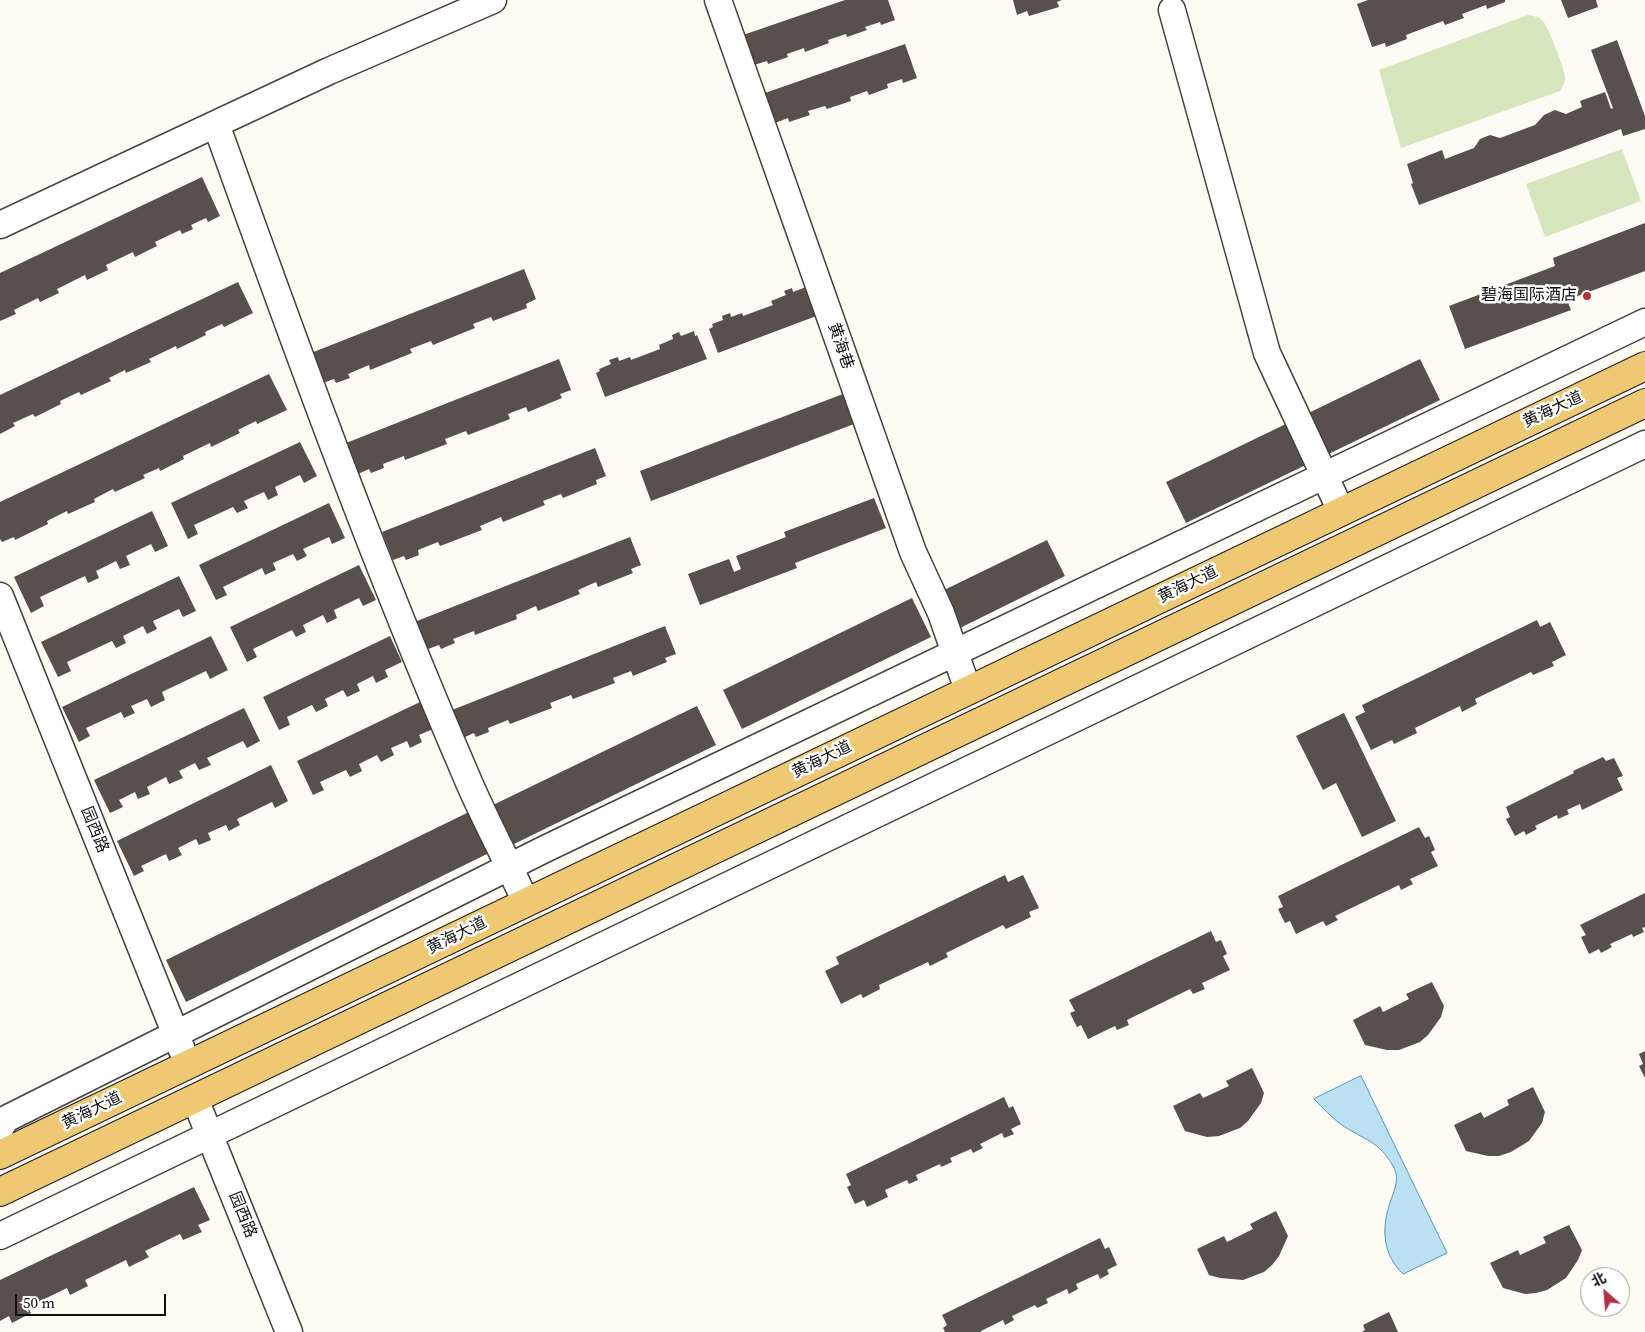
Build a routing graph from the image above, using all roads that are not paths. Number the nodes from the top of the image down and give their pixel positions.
1 (493, 0) edge
2 (718, 0) edge
3 (1172, 10) dead end
4 (216, 124) junction
5 (0, 225) edge
6 (1645, 322) edge
7 (1645, 366) edge
8 (1645, 403) edge
9 (1645, 444) edge
10 (1324, 476) junction
11 (1340, 511) junction
12 (0, 596) edge
13 (955, 653) junction
14 (968, 690) junction
15 (511, 866) junction
16 (526, 902) junction
17 (175, 1034) junction
18 (187, 1065) junction
19 (195, 1099) junction
20 (0, 1128) edge
21 (210, 1135) junction
22 (0, 1155) edge
23 (0, 1192) edge
24 (0, 1236) edge
25 (289, 1332) edge

1 - 4 street
2 - 13 street, 黄海巷
3 - 10 street
4 - 5 street
4 - 15 street
6 - 10 street
7 - 11 main road, 黄海大道
8 - 19 main road, 黄海大道
9 - 21 street
10 - 11 street
10 - 13 street
11 - 14 main road, 黄海大道
12 - 17 street, 园西路
13 - 14 street, 黄海巷
13 - 15 street
14 - 16 main road, 黄海大道
15 - 16 street
15 - 17 street
16 - 18 main road, 黄海大道
17 - 18 street, 园西路
17 - 20 street
18 - 22 main road, 黄海大道
19 - 21 street, 园西路
19 - 23 main road, 黄海大道
21 - 24 street
21 - 25 street, 园西路

